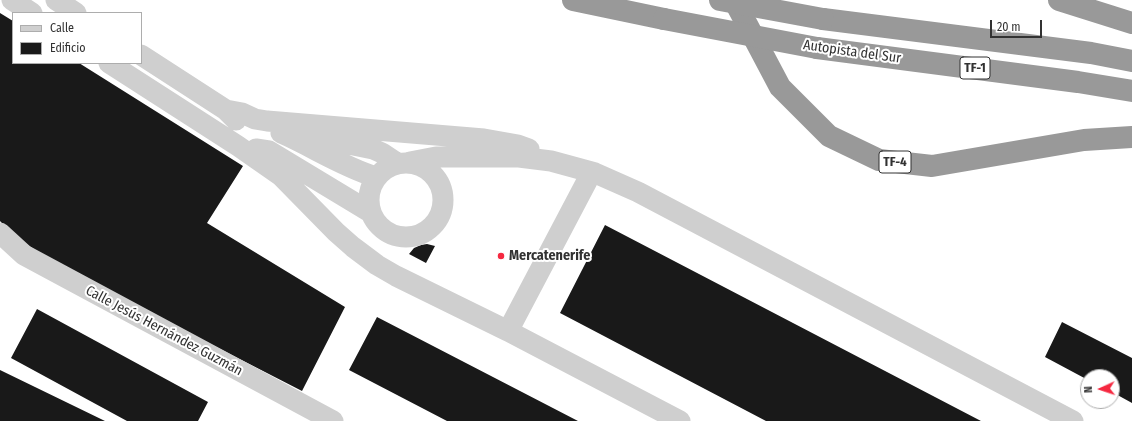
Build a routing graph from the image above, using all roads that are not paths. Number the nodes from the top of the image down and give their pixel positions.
1 (12, 0) edge
2 (56, 0) edge
3 (573, 0) edge
4 (720, 0) edge
5 (734, 0) edge
6 (1059, 0) edge
7 (30, 12) edge
8 (74, 12) edge
9 (1132, 23) edge
10 (142, 56) edge
11 (1132, 60) edge
12 (111, 64) edge
13 (1132, 91) edge
14 (226, 110) junction
15 (281, 133) junction
16 (1132, 137) edge
17 (238, 146) junction
18 (404, 162) junction
19 (551, 166) junction
20 (281, 176) junction
21 (376, 177) junction
22 (586, 181) junction
23 (628, 187) junction
24 (373, 217) junction
25 (0, 233) edge
26 (508, 332) junction
27 (333, 421) edge
28 (680, 421) edge
29 (1073, 421) edge

1 - 7 street
2 - 8 street
3 - 13 highway, Autopista del Sur / TF-1, bridge
4 - 11 highway, Autopista del Sur / TF-1, bridge
5 - 16 highway, TF-4
6 - 9 highway
10 - 14 street
12 - 17 street
14 - 15 street
14 - 19 street
15 - 18 street
15 - 21 street
17 - 20 street
17 - 24 street
18 - 19 street
18 - 21 street
18 - 24 street
19 - 22 street
19 - 23 street
20 - 24 street
20 - 26 street
21 - 24 street
22 - 23 street
22 - 26 street
23 - 29 street
25 - 27 street, Calle Jesús Hernández Guzmán
26 - 28 street

